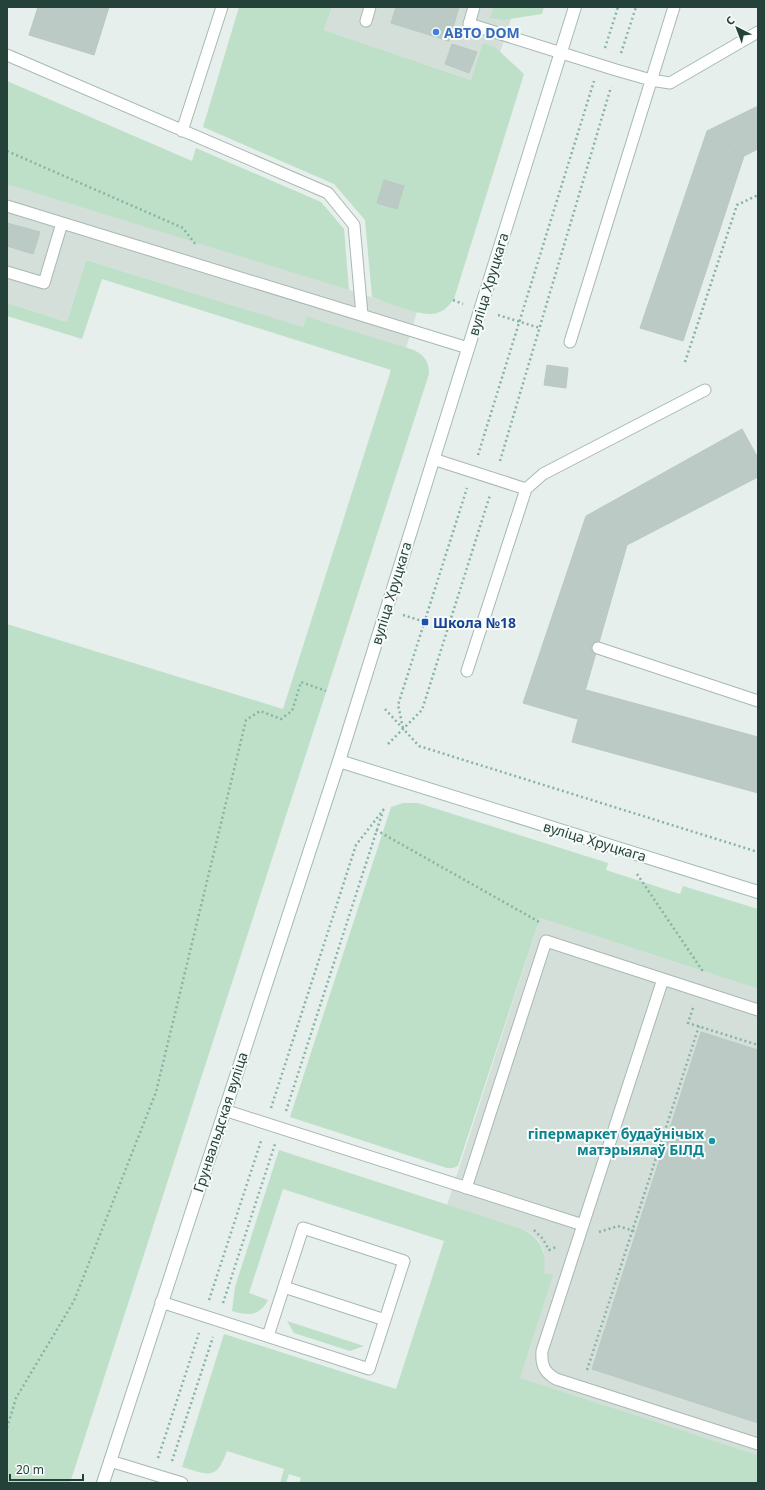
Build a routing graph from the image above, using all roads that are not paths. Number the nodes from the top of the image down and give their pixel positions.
1 (222, 7) edge
2 (370, 7) edge
3 (474, 7) edge
4 (575, 7) edge
5 (674, 7) edge
6 (366, 21) dead end
7 (758, 32) edge
8 (561, 52) junction
9 (7, 55) edge
10 (651, 80) junction
11 (182, 131) junction
12 (7, 206) edge
13 (62, 223) junction
14 (7, 272) edge
15 (362, 315) junction
16 (570, 342) dead end
17 (468, 348) junction
18 (705, 390) dead end
19 (433, 459) junction
20 (526, 489) junction
21 (598, 648) dead end
22 (467, 672) dead end
23 (758, 701) edge
24 (339, 761) junction
25 (758, 892) edge
26 (663, 979) junction
27 (758, 1010) edge
28 (224, 1110) junction
29 (466, 1188) junction
30 (583, 1225) junction
31 (284, 1287) junction
32 (161, 1302) junction
33 (385, 1320) junction
34 (268, 1336) junction
35 (758, 1444) edge
36 (110, 1461) junction
37 (104, 1483) edge
38 (182, 1483) edge

1 - 11 lane
2 - 6 lane
3 - 8 lane
4 - 8 main road, вуліца Хруцкага
5 - 10 lane
7 - 10 lane
8 - 10 lane
8 - 17 main road, вуліца Хруцкага
9 - 11 lane
10 - 16 lane
11 - 15 lane
12 - 13 lane
13 - 14 lane
13 - 15 lane
15 - 17 lane
17 - 19 main road, вуліца Хруцкага
18 - 20 lane
19 - 20 lane
19 - 24 main road, вуліца Хруцкага
20 - 22 lane
21 - 23 lane
24 - 25 main road, вуліца Хруцкага
24 - 28 main road, Грунвальдская вуліца
26 - 27 lane
26 - 29 lane
26 - 30 lane
28 - 29 lane
28 - 32 main road, Грунвальдская вуліца
29 - 30 lane
30 - 35 lane
31 - 33 lane
31 - 33 lane
31 - 34 lane
32 - 34 lane
32 - 36 main road, Грунвальдская вуліца
33 - 34 lane
36 - 37 main road, Грунвальдская вуліца
36 - 38 lane

